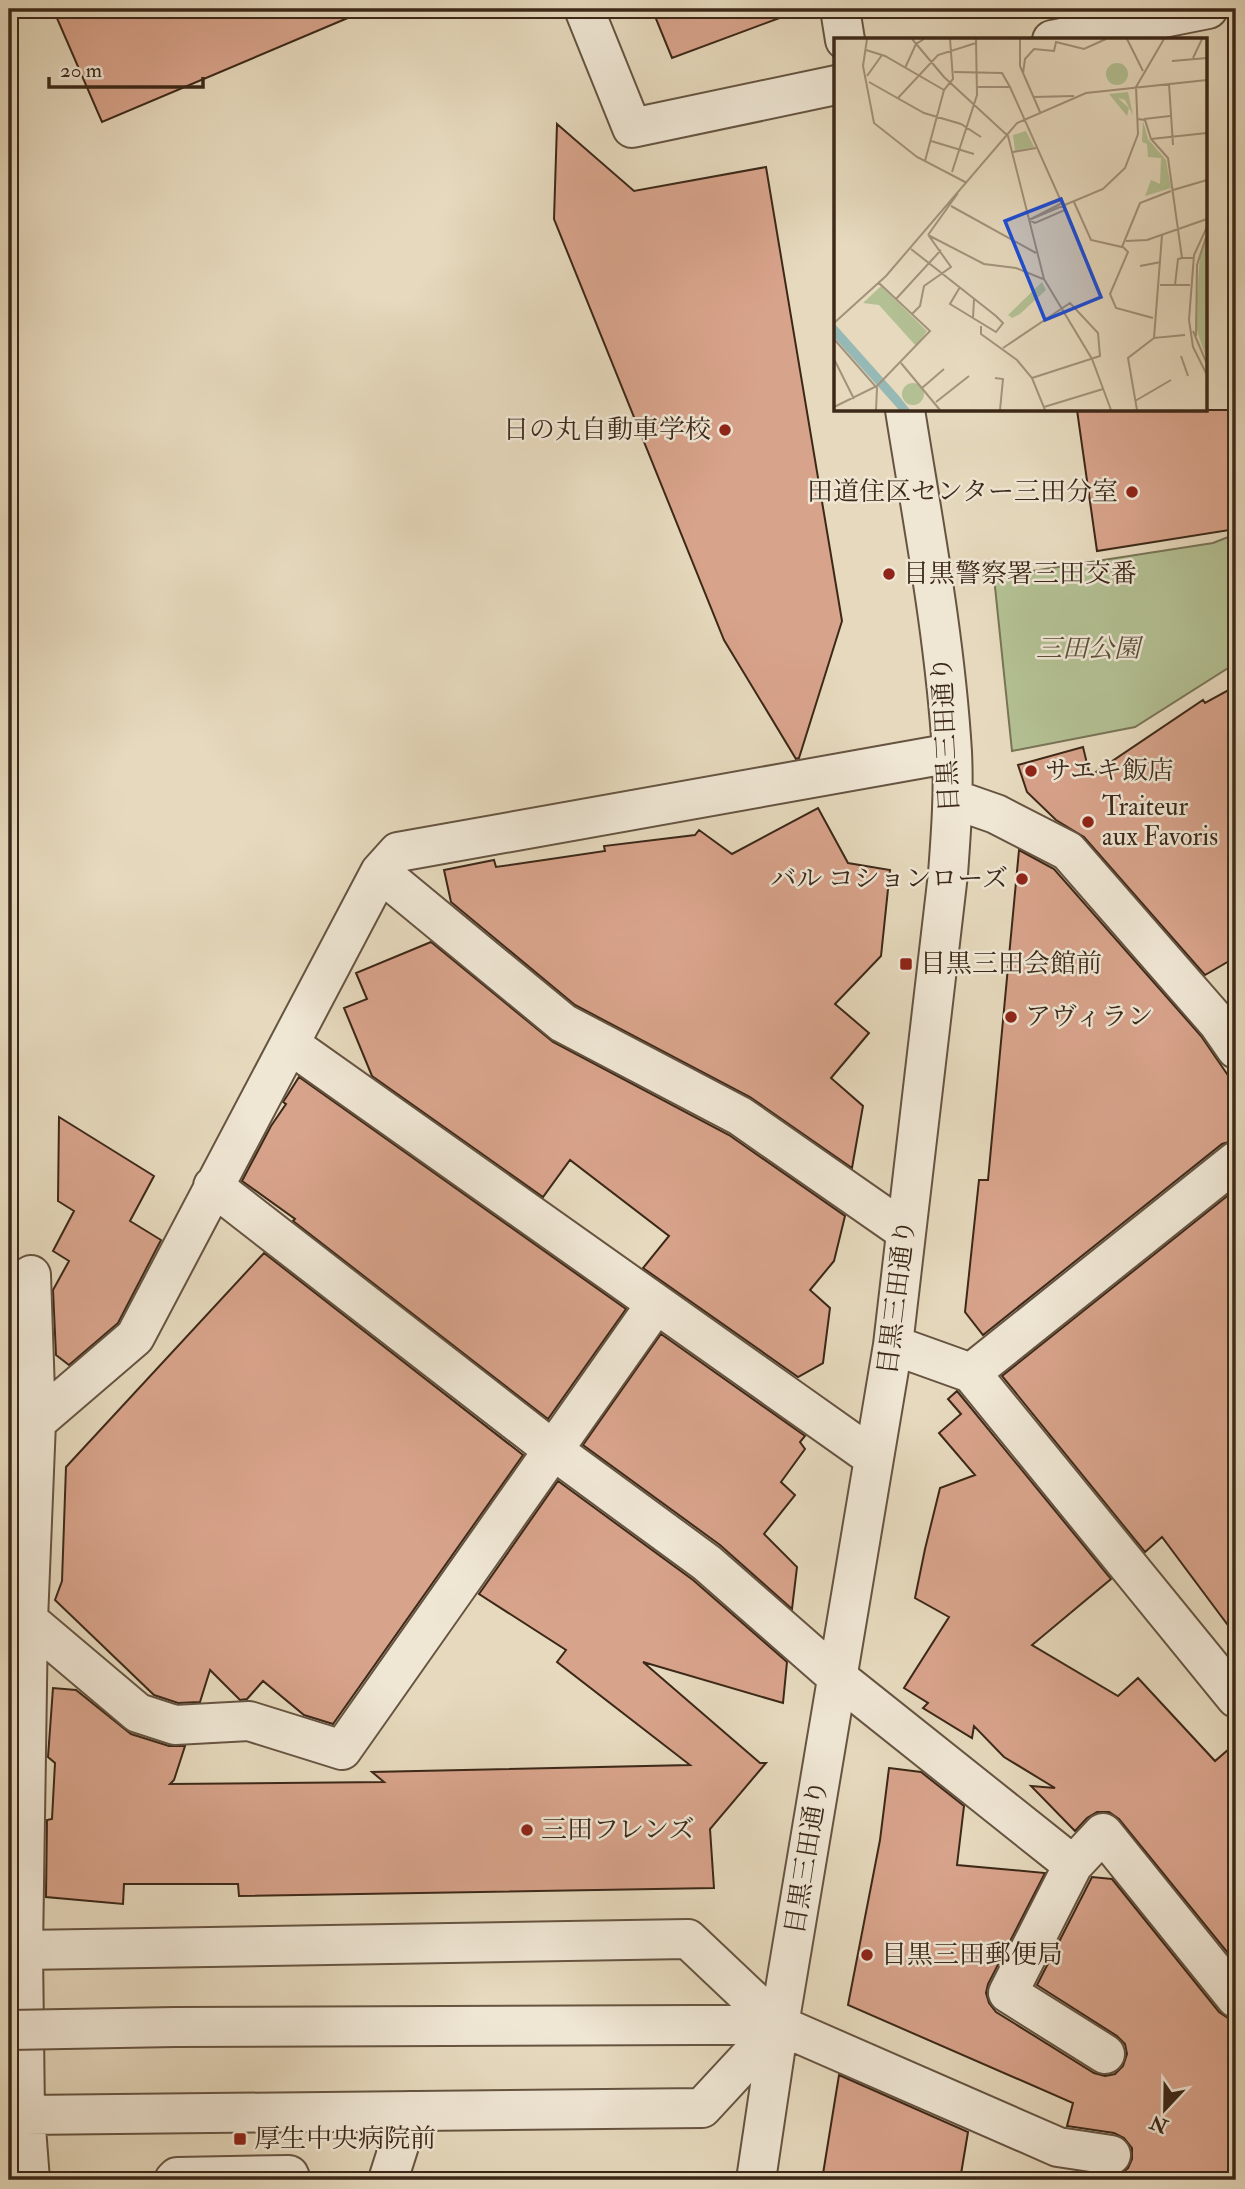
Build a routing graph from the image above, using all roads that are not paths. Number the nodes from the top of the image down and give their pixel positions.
1 (584, 9) edge
2 (840, 9) edge
3 (1208, 9) edge
4 (845, 38) edge
5 (1062, 38) edge
6 (834, 85) edge
7 (905, 411) edge
8 (952, 753) junction
9 (953, 799) junction
10 (380, 872) junction
11 (1230, 1027) edge
12 (291, 1045) junction
13 (1236, 1161) edge
14 (213, 1186) junction
15 (905, 1231) junction
16 (31, 1275) dead end
17 (656, 1304) junction
18 (893, 1345) junction
19 (971, 1374) junction
20 (36, 1422) junction
21 (553, 1450) junction
22 (874, 1458) junction
23 (28, 1620) junction
24 (837, 1677) junction
25 (1236, 1698) edge
26 (1073, 1865) junction
27 (23, 1951) junction
28 (1236, 1998) edge
29 (779, 2025) junction
30 (9, 2030) edge
31 (1105, 2054) dead end
32 (410, 2111) junction
33 (25, 2115) junction
34 (1111, 2155) dead end
35 (30, 2180) edge
36 (174, 2180) edge
37 (291, 2180) edge
38 (388, 2180) edge
39 (756, 2180) edge

1 - 6 street
2 - 4 street
3 - 5 street
7 - 8 street, 目黒三田通り
8 - 9 street, 目黒三田通り
8 - 10 street
9 - 11 street
9 - 15 street, 目黒三田通り
10 - 12 street
10 - 15 street
12 - 14 street
12 - 17 street
13 - 19 street
14 - 20 street
14 - 21 street
15 - 18 street, 目黒三田通り
16 - 20 street
17 - 21 street
17 - 22 street
18 - 19 street
18 - 22 street, 目黒三田通り
19 - 25 street
20 - 23 street
21 - 23 street
21 - 24 street
22 - 24 street, 目黒三田通り
23 - 27 street
24 - 26 street
24 - 29 street, 目黒三田通り
26 - 28 street
26 - 31 street
27 - 29 street
27 - 33 street
29 - 30 street, bridge
29 - 32 street
29 - 34 street
29 - 39 street, 目黒三田通り
32 - 33 street
32 - 38 street
33 - 35 street
36 - 37 street

